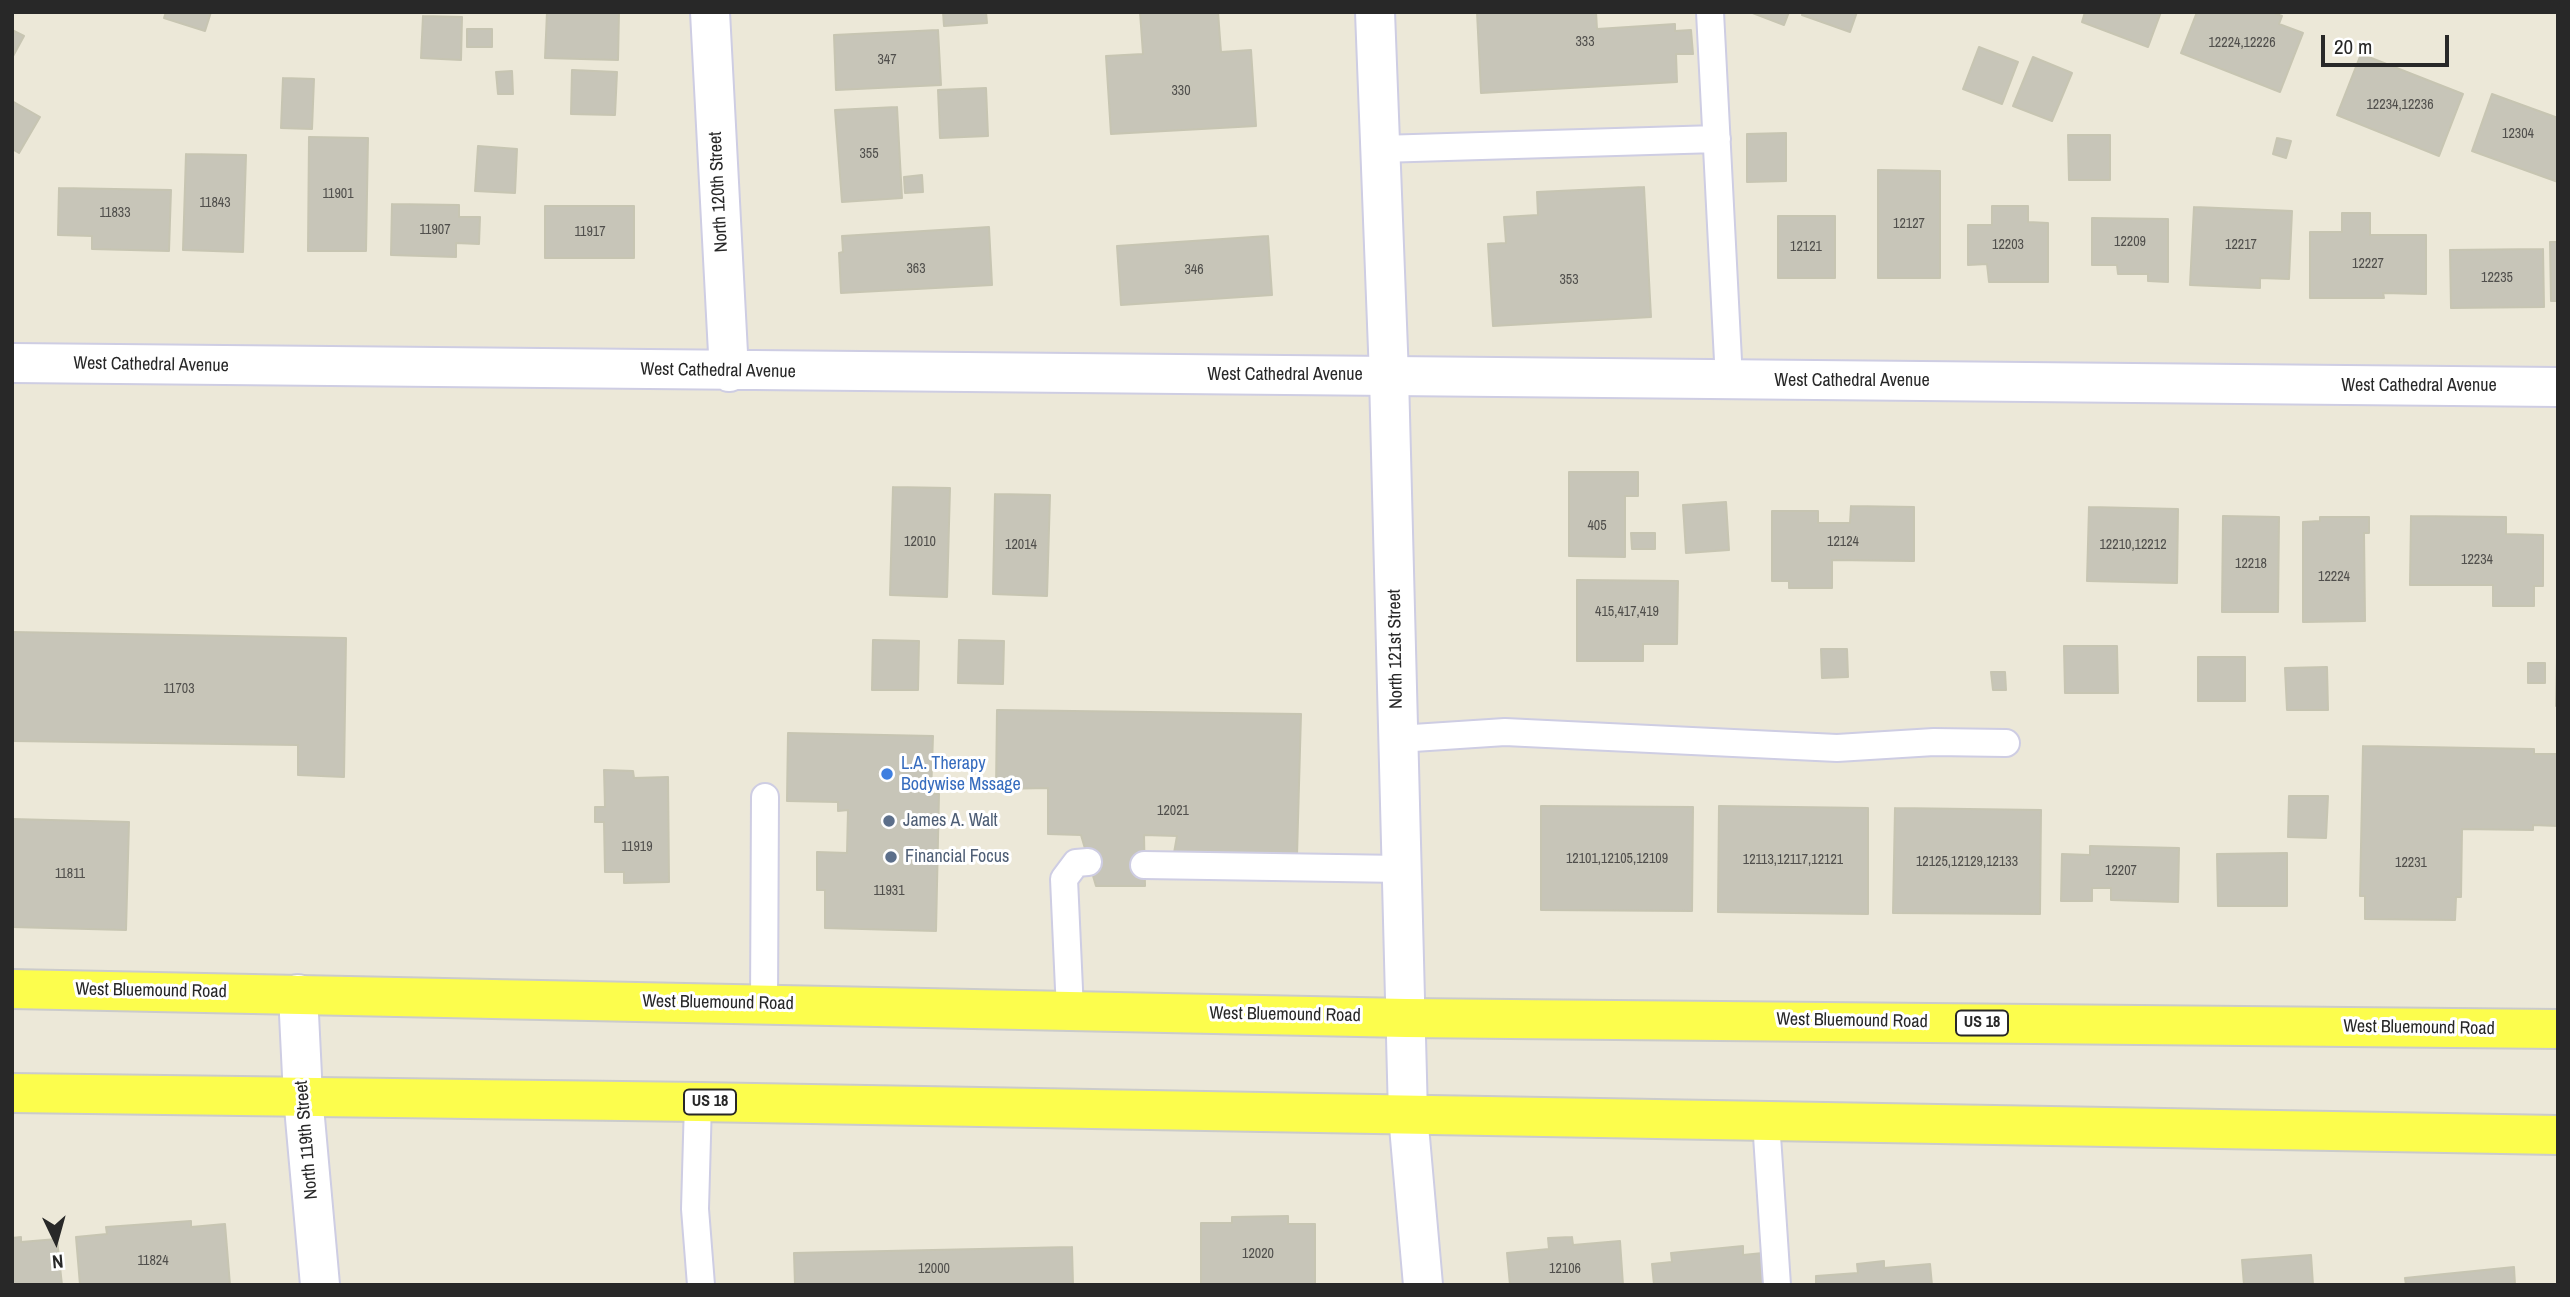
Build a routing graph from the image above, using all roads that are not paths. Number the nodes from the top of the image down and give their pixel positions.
1 (710, 12) edge
2 (1375, 12) edge
3 (1710, 12) edge
4 (1717, 139) junction
5 (1380, 149) junction
6 (12, 363) edge
7 (729, 372) junction
8 (1389, 376) junction
9 (1729, 380) junction
10 (2558, 387) edge
11 (1398, 739) junction
12 (2006, 743) dead end
13 (765, 797) dead end
14 (1088, 862) dead end
15 (1144, 865) dead end
16 (1402, 869) junction
17 (12, 989) edge
18 (298, 994) junction
19 (764, 1004) junction
20 (1070, 1011) junction
21 (1406, 1018) junction
22 (2558, 1029) edge
23 (12, 1093) edge
24 (303, 1096) junction
25 (698, 1102) junction
26 (1408, 1115) junction
27 (1766, 1121) junction
28 (2558, 1135) edge
29 (320, 1285) edge
30 (701, 1285) edge
31 (1423, 1285) edge
32 (1777, 1285) edge

1 - 7 street, North 120th Street
2 - 5 street, North 121st Street
3 - 4 lane
4 - 5 lane
4 - 9 lane
5 - 8 street, North 121st Street
6 - 7 street, West Cathedral Avenue
7 - 8 street, West Cathedral Avenue
8 - 9 street, West Cathedral Avenue
8 - 11 street, North 121st Street
9 - 10 street, West Cathedral Avenue
11 - 12 lane
11 - 16 street, North 121st Street
13 - 19 lane
14 - 20 lane
15 - 16 lane
16 - 21 street, North 121st Street
17 - 18 main road, West Bluemound Road / US 18
18 - 19 main road, West Bluemound Road / US 18
18 - 24 street, North 119th Street
19 - 20 main road, West Bluemound Road / US 18
20 - 21 main road, West Bluemound Road / US 18
21 - 22 main road, West Bluemound Road / US 18
21 - 26 street, North 121st Street
23 - 24 main road, US 18
24 - 25 main road, US 18
24 - 29 street, North 119th Street
25 - 26 main road, US 18
25 - 30 lane
26 - 27 main road, US 18
26 - 31 street, North 121st Street
27 - 28 main road, US 18
27 - 32 lane

